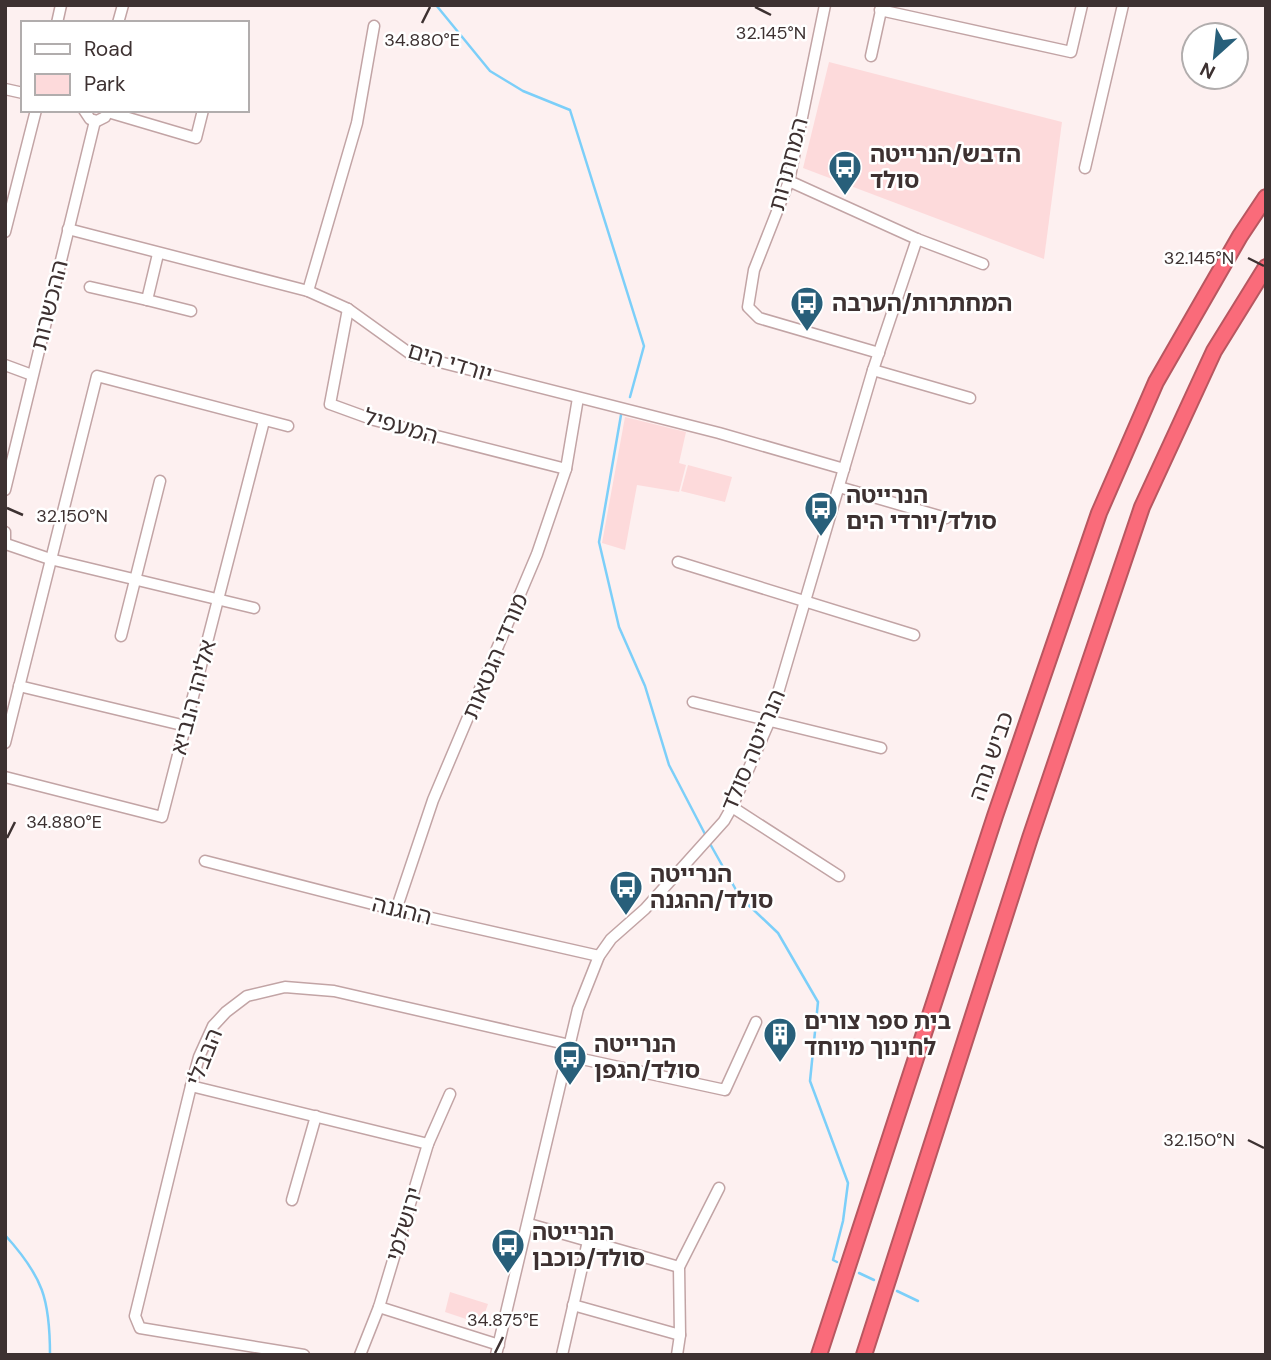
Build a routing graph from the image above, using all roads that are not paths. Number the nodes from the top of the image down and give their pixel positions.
1 (825, 5) edge
2 (1082, 5) edge
3 (1123, 5) edge
4 (881, 8) edge
5 (374, 26) dead end
6 (871, 56) dead end
7 (35, 112) edge
8 (86, 112) edge
9 (107, 112) edge
10 (111, 112) edge
11 (202, 112) edge
12 (95, 121) junction
13 (1085, 168) dead end
14 (789, 181) junction
15 (10, 189) edge
16 (1266, 197) edge
17 (68, 229) junction
18 (5, 232) edge
19 (917, 239) junction
20 (159, 254) junction
21 (983, 264) dead end
22 (1266, 267) edge
23 (90, 288) dead end
24 (308, 291) junction
25 (148, 300) junction
26 (348, 309) junction
27 (191, 311) dead end
28 (879, 353) junction
29 (5, 365) edge
30 (873, 370) junction
31 (32, 375) junction
32 (578, 398) junction
33 (970, 398) dead end
34 (264, 421) junction
35 (288, 426) dead end
36 (566, 469) junction
37 (844, 469) junction
38 (160, 481) dead end
39 (839, 487) junction
40 (5, 490) edge
41 (946, 518) dead end
42 (5, 532) edge
43 (6, 545) edge
44 (50, 559) junction
45 (678, 562) dead end
46 (136, 580) junction
47 (218, 599) junction
48 (807, 600) junction
49 (254, 608) dead end
50 (914, 635) dead end
51 (121, 636) dead end
52 (19, 686) junction
53 (693, 702) dead end
54 (770, 720) junction
55 (186, 726) junction
56 (5, 743) edge
57 (881, 748) dead end
58 (5, 777) edge
59 (732, 807) junction
60 (205, 861) dead end
61 (839, 876) dead end
62 (396, 910) junction
63 (599, 956) junction
64 (756, 1022) dead end
65 (570, 1045) junction
66 (568, 1056) junction
67 (191, 1086) junction
68 (450, 1094) dead end
69 (316, 1116) junction
70 (428, 1143) junction
71 (719, 1188) dead end
72 (292, 1200) dead end
73 (528, 1224) junction
74 (588, 1241) junction
75 (679, 1267) junction
76 (573, 1305) junction
77 (379, 1307) junction
78 (680, 1335) junction
79 (498, 1350) edge
80 (304, 1355) edge
81 (360, 1355) edge
82 (562, 1355) edge
83 (677, 1355) edge
84 (819, 1355) edge
85 (864, 1355) edge

1 - 14 street, המחתרות
2 - 4 street
3 - 13 street
4 - 6 street
5 - 24 street
7 - 15 street
8 - 12 street
9 - 12 street
10 - 11 street
12 - 17 street, ההכשרות
14 - 19 street
14 - 28 street, המחתרות
15 - 18 street
16 - 84 highway, כביש גהה
17 - 20 street, יורדי הים
17 - 31 street, ההכשרות
19 - 21 street
19 - 28 street, הנרייטה סולד
20 - 24 street, יורדי הים
20 - 25 street
22 - 85 highway
23 - 25 street
24 - 26 street, יורדי הים
25 - 27 street
26 - 32 street, יורדי הים
26 - 36 street, המעפיל
28 - 30 street, הנרייטה סולד
29 - 31 street
30 - 33 street
30 - 37 street, הנרייטה סולד
31 - 40 street, ההכשרות
32 - 36 street, מורדי הגטאות
32 - 37 street, יורדי הים
34 - 35 street
34 - 44 street
34 - 47 street, אליהו הנביא
36 - 62 street, מורדי הגטאות
37 - 39 street, הנרייטה סולד
38 - 46 street
39 - 41 street
39 - 48 street, הנרייטה סולד
42 - 43 street
43 - 44 street
44 - 46 street
44 - 52 street
45 - 48 street
46 - 47 street
46 - 51 street
47 - 49 street
47 - 55 street, אליהו הנביא
48 - 50 street
48 - 54 street, הנרייטה סולד
52 - 55 street
52 - 56 street
53 - 54 street
54 - 57 street
54 - 59 street, הנרייטה סולד
55 - 58 street, אליהו הנביא
59 - 61 street
59 - 63 street, הנרייטה סולד
60 - 62 street, ההגנה
62 - 63 street, ההגנה
63 - 65 street, הנרייטה סולד
64 - 66 street
65 - 66 street, הנרייטה סולד
65 - 67 street, הבבלי
66 - 73 street, הנרייטה סולד
67 - 69 street
67 - 80 street, הבבלי
68 - 70 street, ירושלמי
69 - 70 street
69 - 72 street
70 - 77 street, ירושלמי
71 - 75 street
73 - 74 street
73 - 79 street, הנרייטה סולד
74 - 75 street
74 - 76 street
75 - 78 street
76 - 78 street
76 - 82 street
77 - 79 street
77 - 81 street, ירושלמי
78 - 83 street

